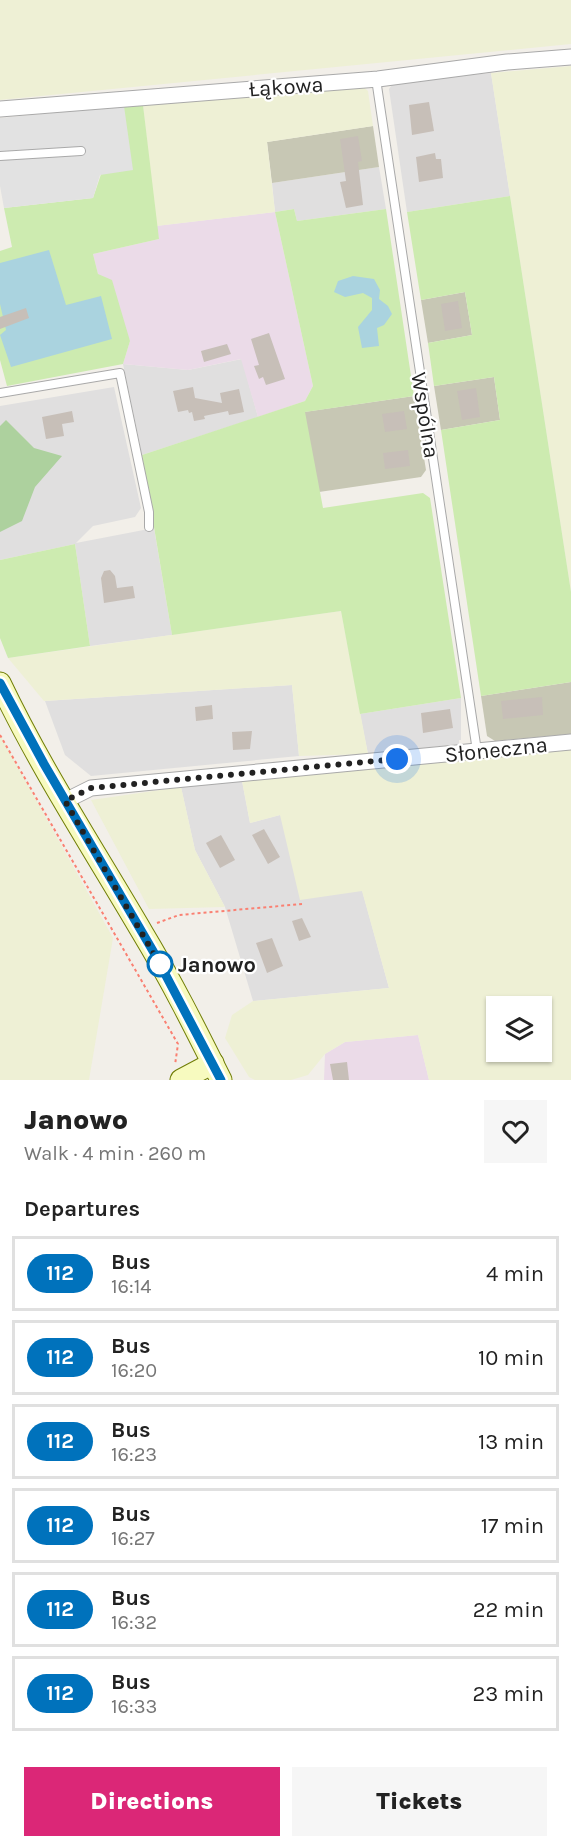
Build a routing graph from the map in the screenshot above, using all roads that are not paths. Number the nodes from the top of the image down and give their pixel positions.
1 (571, 57) edge
2 (376, 79) junction
3 (0, 109) edge
4 (81, 152) dead end
5 (0, 156) edge
6 (0, 393) edge
7 (149, 527) dead end
8 (0, 683) edge
9 (571, 742) edge
10 (477, 751) junction
11 (65, 801) junction
12 (217, 1071) edge
13 (182, 1079) edge

1 - 2 street, Łąkowa
2 - 3 street, Łąkowa
2 - 10 lane, Wspólna
4 - 5 lane
6 - 7 lane
8 - 11 main road
9 - 10 street, Słoneczna
10 - 11 street, Słoneczna
11 - 12 main road
12 - 13 main road

